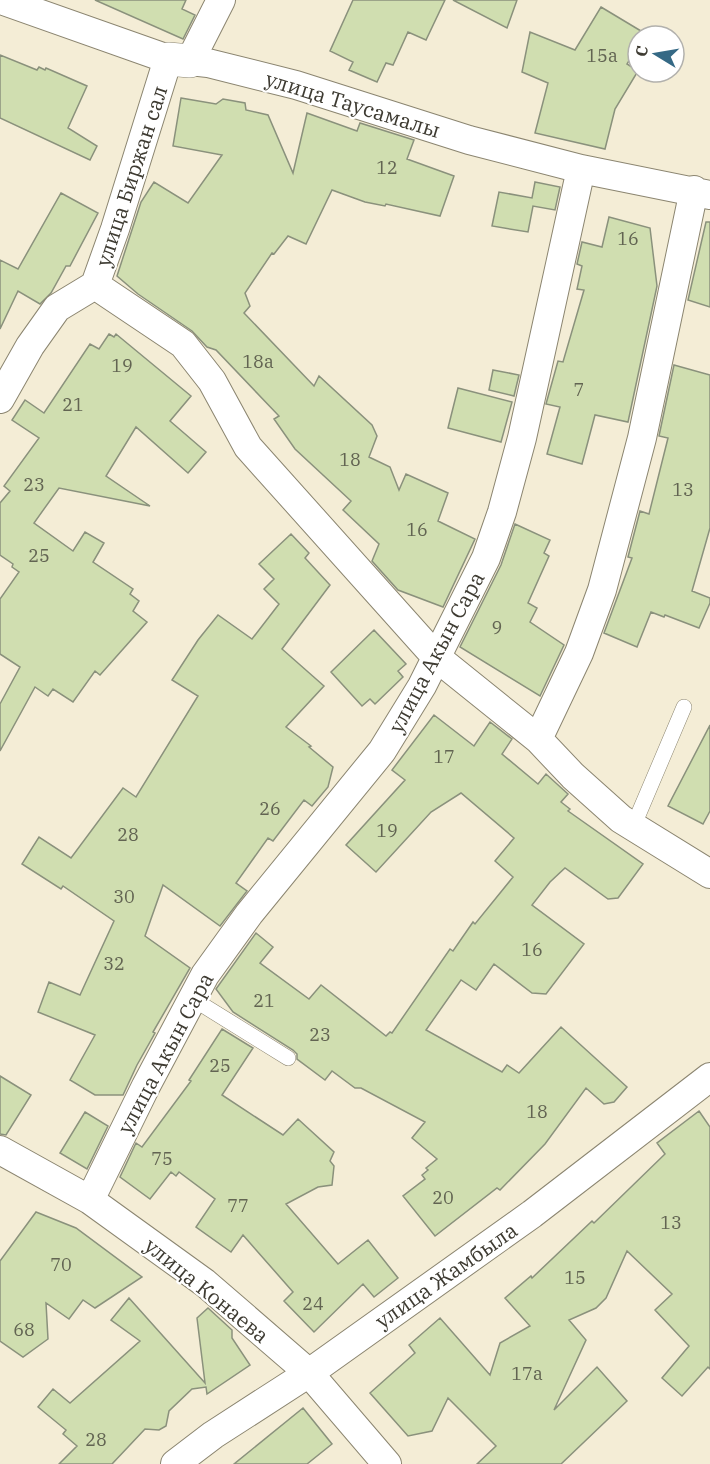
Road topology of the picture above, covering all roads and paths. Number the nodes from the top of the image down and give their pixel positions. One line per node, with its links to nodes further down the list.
1 (1, 0): 3 (street, улица Таусамалы)
2 (221, 0): 3 (street, улица Биржан сал)
3 (179, 60): 4 (street, улица Таусамалы); 6 (street, улица Биржан сал)
4 (581, 169): 5 (street, улица Таусамалы); 8 (street, улица Акын Сара)
5 (702, 192): 10 (street)
6 (95, 285): 7 (street, улица Биржан сал); 8 (street)
7 (0, 399)
8 (436, 657): 10 (street); 13 (street, улица Акын Сара)
9 (684, 706): 11 (lane)
10 (538, 739): 11 (street)
11 (633, 827): 12 (street)
12 (710, 874)
13 (193, 999): 14 (lane); 17 (street, улица Акын Сара)
14 (288, 1058)
15 (710, 1077): 18 (street, улица Жамбыла)
16 (0, 1150): 17 (street, улица Конаева)
17 (90, 1200): 18 (street, улица Конаева)
18 (309, 1373): 19 (street, улица Жамбыла); 20 (street, улица Конаева)
19 (175, 1464)
20 (387, 1464)

